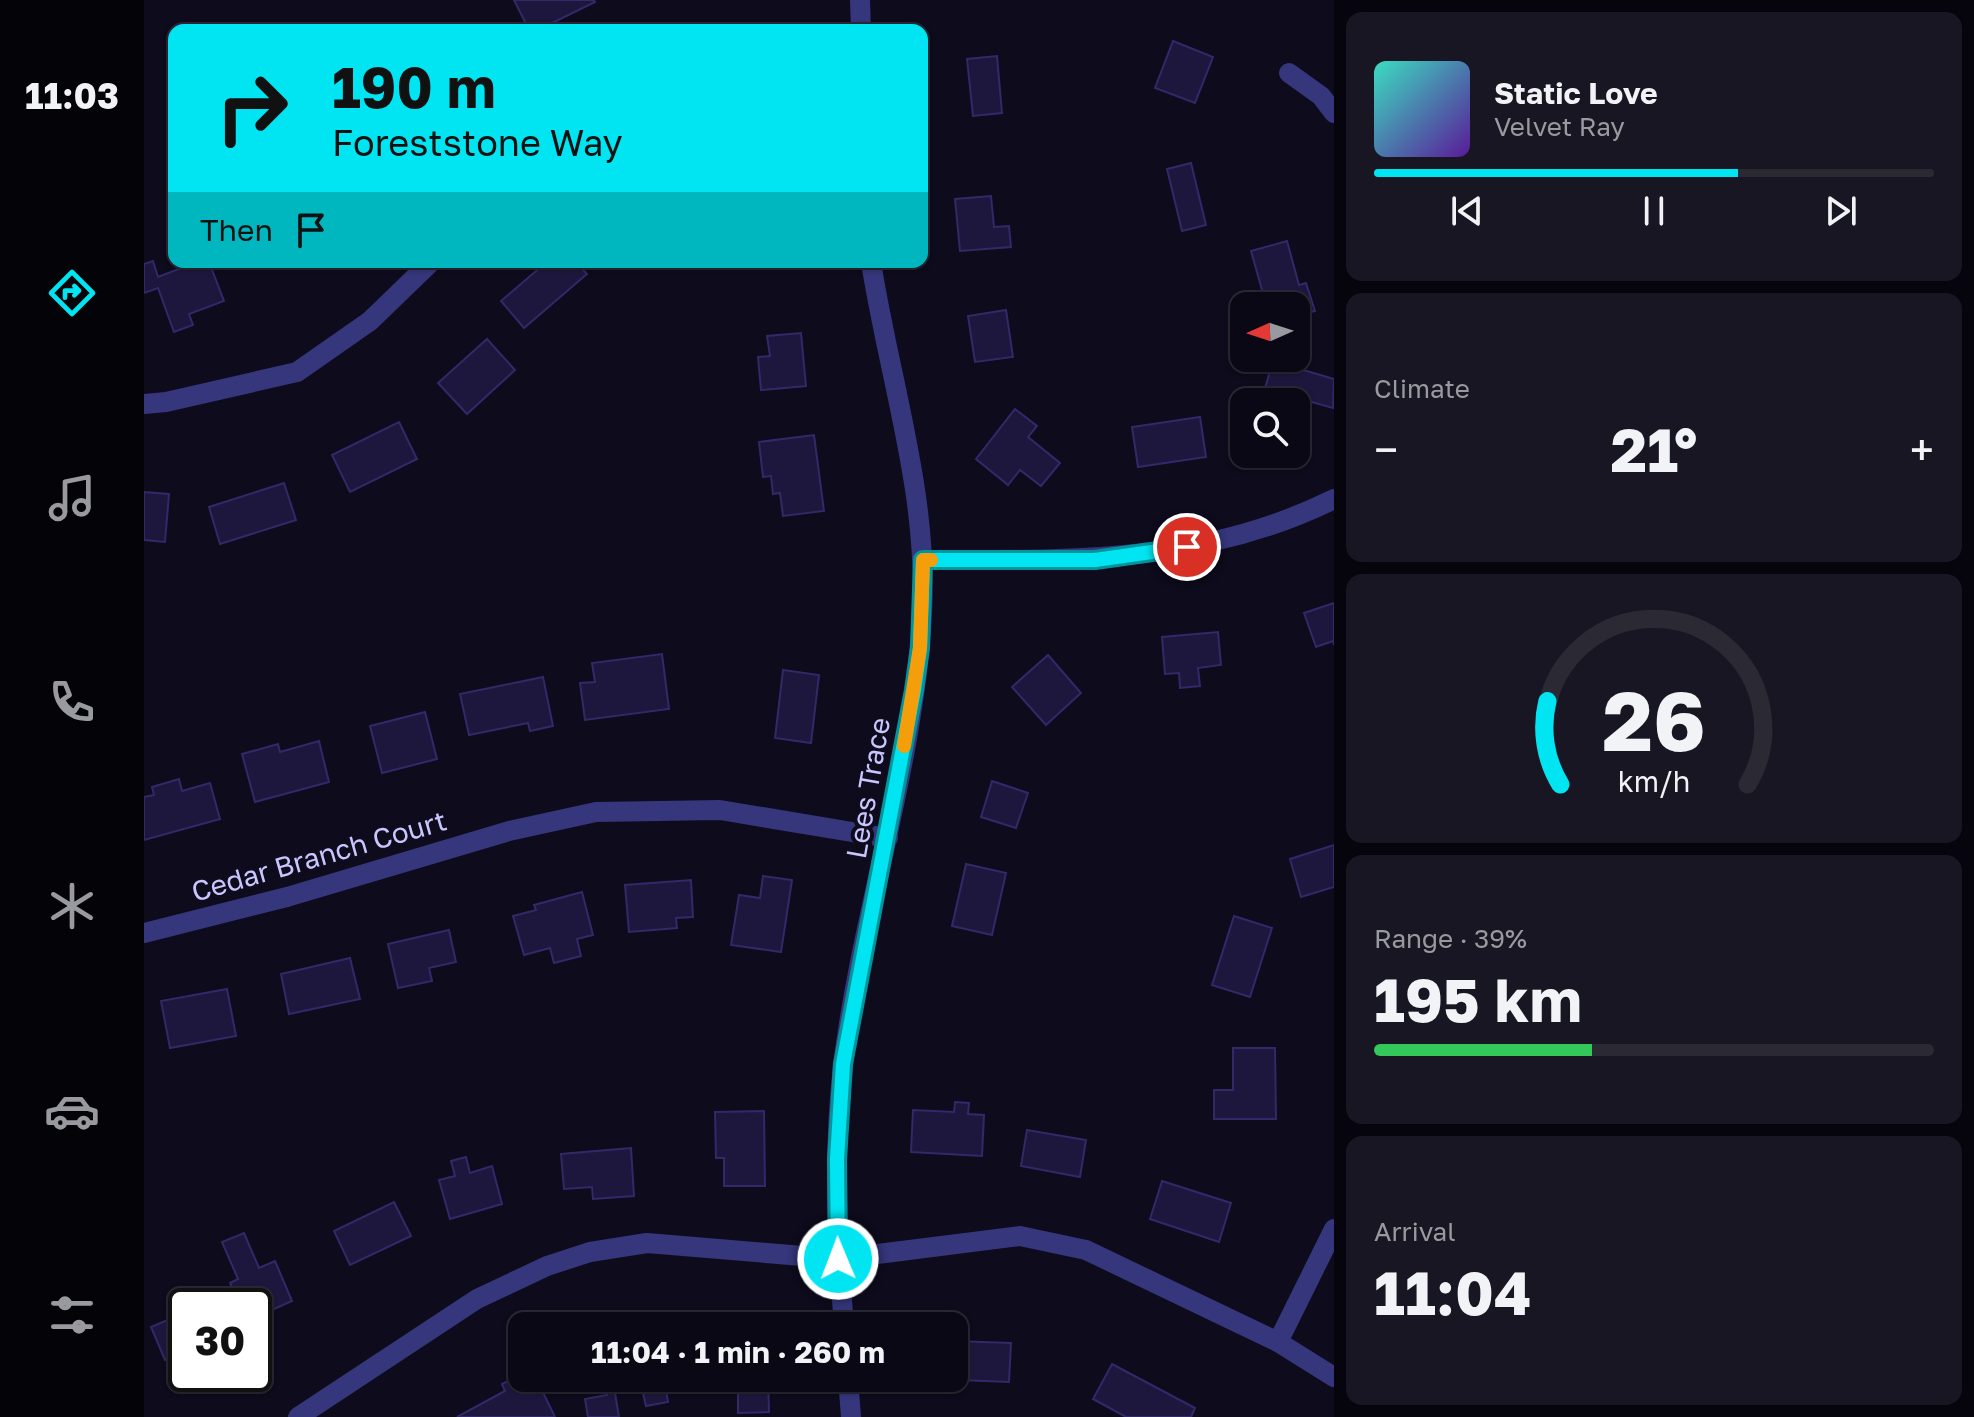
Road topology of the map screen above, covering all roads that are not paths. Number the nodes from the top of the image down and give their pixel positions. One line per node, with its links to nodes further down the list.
1 (860, 0): 2 (street)
2 (861, 24)
3 (1289, 73): 4 (street)
4 (1334, 113)
5 (425, 268): 7 (street)
6 (872, 268): 9 (street, Lees Trace)
7 (144, 404)
8 (1334, 499): 9 (street)
9 (923, 560): 10 (street, Lees Trace)
10 (888, 838): 11 (street, Cedar Branch Court); 13 (street, Lees Trace)
11 (144, 933)
12 (1334, 1229): 15 (street)
13 (838, 1259): 14 (street, Lees Trace); 15 (street); 18 (street)
14 (843, 1312)
15 (1278, 1342): 16 (street)
16 (1334, 1377)
17 (849, 1392): 19 (street)
18 (298, 1417)
19 (851, 1417)

